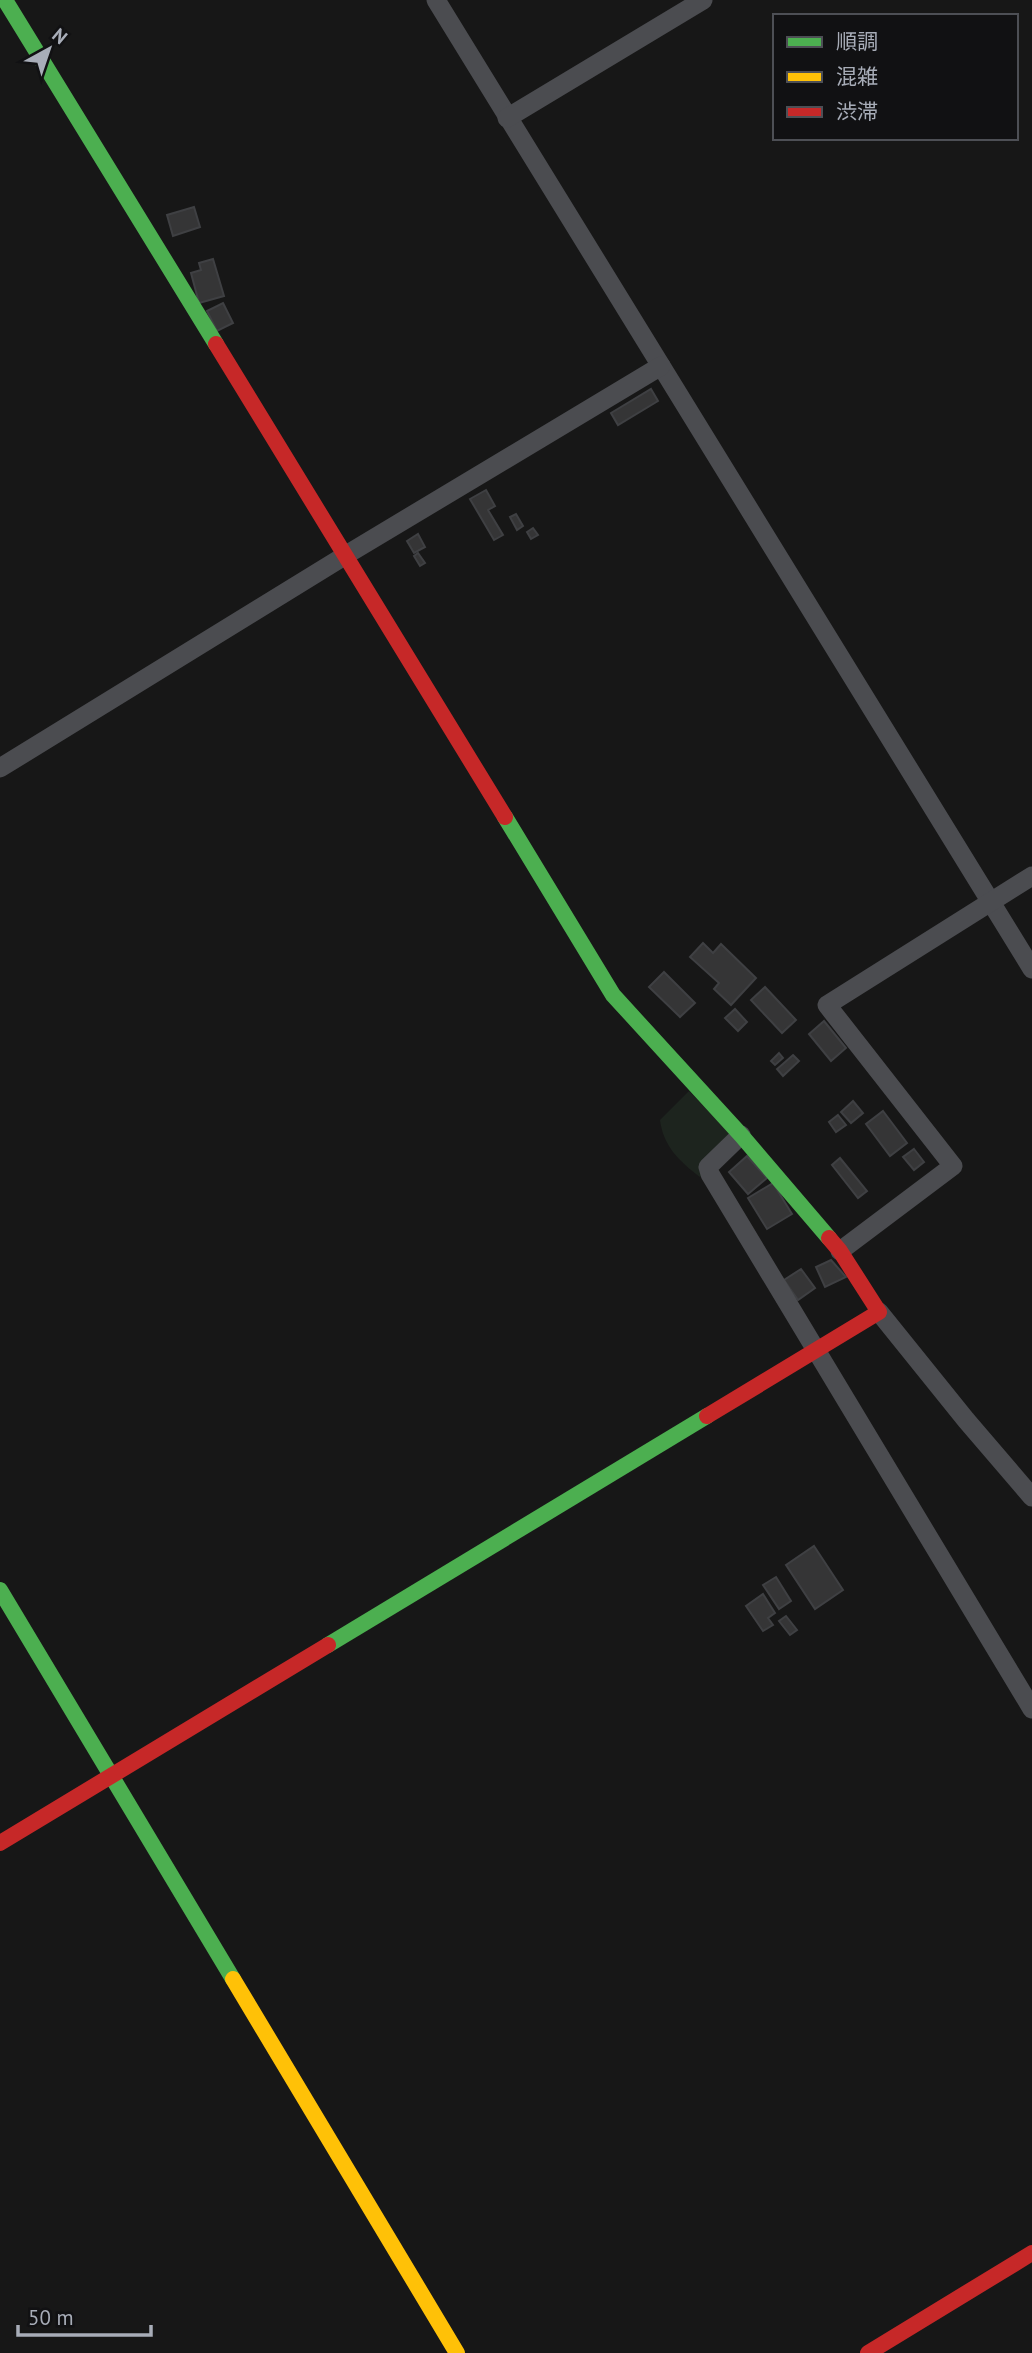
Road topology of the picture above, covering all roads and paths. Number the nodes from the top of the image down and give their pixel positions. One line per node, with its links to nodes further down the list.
1 (5, 0): 6 (street)
2 (436, 0): 4 (street)
3 (703, 0): 4 (street)
4 (508, 118): 5 (street)
5 (661, 366): 6 (street); 9 (street)
6 (346, 555): 7 (street); 11 (street)
7 (0, 768)
8 (1032, 876): 9 (street)
9 (990, 901): 10 (street); 12 (street)
10 (1032, 968)
11 (741, 1135): 12 (street); 14 (street)
12 (850, 1244): 13 (street)
13 (879, 1312): 14 (street); 15 (street)
14 (816, 1350): 17 (street); 18 (street)
15 (1032, 1497)
16 (0, 1590): 18 (street)
17 (1032, 1709)
18 (111, 1776): 19 (street); 21 (street)
19 (0, 1843)
20 (1032, 2253): 22 (street)
21 (457, 2353)
22 (867, 2353)

